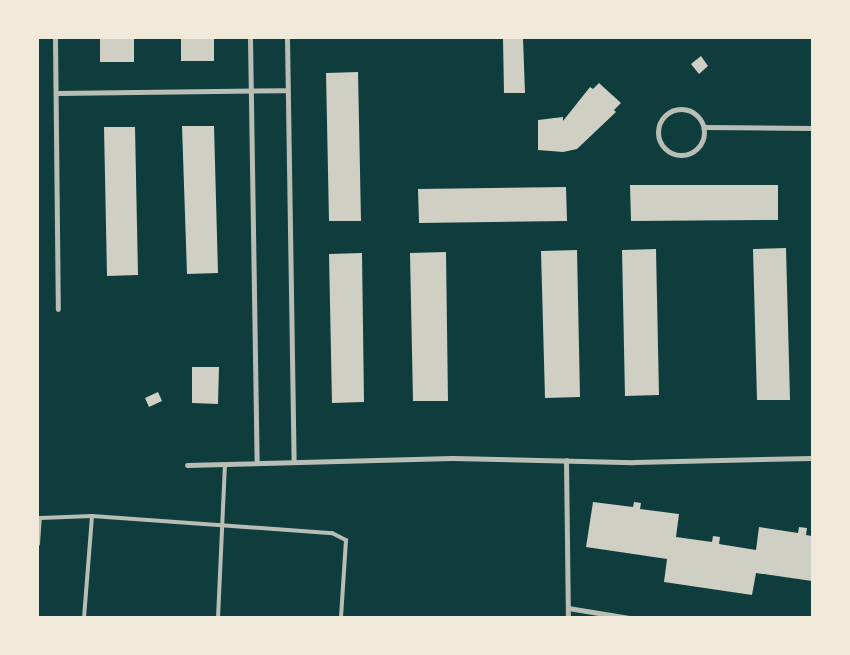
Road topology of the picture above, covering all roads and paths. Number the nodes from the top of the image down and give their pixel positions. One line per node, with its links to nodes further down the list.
1 (55, 38): 6 (street)
2 (250, 38): 4 (street)
3 (287, 38): 5 (street)
4 (252, 90): 5 (street); 6 (street); 13 (street)
5 (287, 90): 12 (street)
6 (56, 93): 9 (street)
7 (704, 127): 7 (street); 8 (street)
8 (812, 128)
9 (58, 309)
10 (812, 458): 11 (street)
11 (566, 460): 12 (street); 19 (street)
12 (294, 462): 13 (street)
13 (257, 463): 14 (street)
14 (225, 464): 15 (street); 17 (lane)
15 (187, 465)
16 (92, 516): 17 (lane); 18 (lane); 20 (lane)
17 (223, 523): 21 (lane); 22 (lane)
18 (38, 544)
19 (568, 608): 23 (street); 24 (street)
20 (84, 618)
21 (218, 618)
22 (341, 618)
23 (568, 618)
24 (629, 618)

